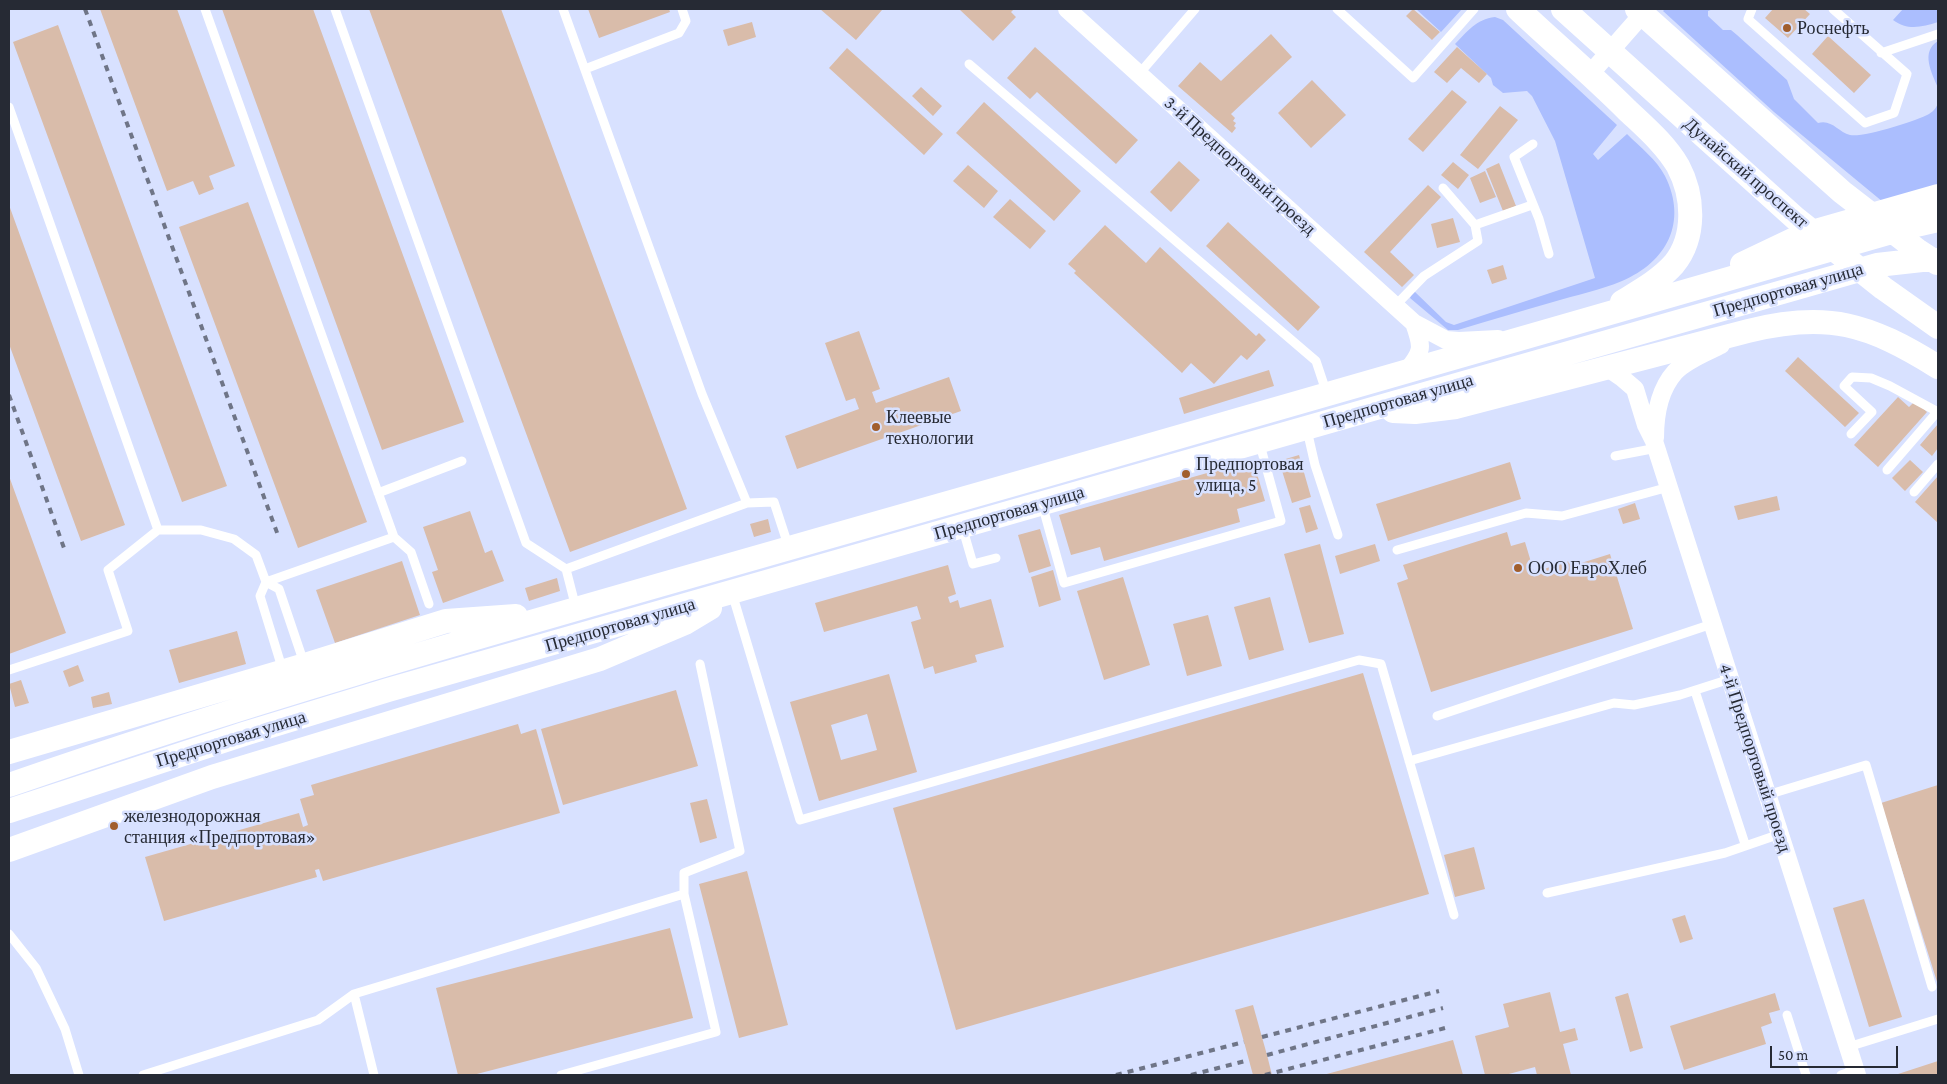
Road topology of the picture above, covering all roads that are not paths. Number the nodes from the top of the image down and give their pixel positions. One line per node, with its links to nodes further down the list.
1 (205, 9): 53 (lane)
2 (335, 9): 63 (lane)
3 (563, 9): 18 (lane)
4 (682, 9): 18 (lane)
5 (1067, 9): 19 (street, 3-й Предпортовый проезд)
6 (1195, 9): 19 (lane)
7 (1337, 9): 8 (lane)
8 (1474, 9)
9 (1518, 9): 20 (main road)
10 (1563, 9): 34 (main road, Дунайский проспект)
11 (1637, 9): 29 (main road)
12 (1647, 9): 20 (street)
13 (1752, 9): 16 (lane)
14 (1833, 9): 16 (lane)
15 (1938, 34): 16 (lane)
16 (1882, 53)
17 (968, 64): 40 (lane)
18 (585, 69): 54 (lane)
19 (1139, 74): 31 (street, 3-й Предпортовый проезд)
20 (1590, 74): 32 (main road)
21 (9, 107): 57 (lane)
22 (1533, 144): 25 (lane)
23 (1443, 188): 27 (lane)
24 (1938, 196): 30 (main road)
25 (1532, 204): 27 (lane); 28 (lane)
26 (1938, 220): 30 (main road, Предпортовая улица)
27 (1475, 225): 31 (lane)
28 (1549, 254)
29 (1933, 262): 41 (main road, Предпортовая улица)
30 (1699, 288): 32 (main road, Предпортовая улица)
31 (1395, 306): 33 (street, 3-й Предпортовый проезд)
32 (1598, 317): 36 (main road, Предпортовая улица)
33 (1414, 323): 36 (street, 3-й Предпортовый проезд); 39 (street)
34 (1938, 327)
35 (1748, 331): 37 (main road); 38 (main road); 46 (street)
36 (1525, 338): 39 (main road, Предпортовая улица)
37 (1938, 367)
38 (1608, 368): 41 (main road); 46 (street, 4-й Предпортовый проезд)
39 (1406, 372): 40 (main road, Предпортовая улица)
40 (1327, 394): 60 (main road, Предпортовая улица)
41 (1364, 411): 43 (main road, Предпортовая улица)
42 (1938, 411): 44 (lane); 50 (lane)
43 (1307, 427): 45 (main road, Предпортовая улица); 58 (lane)
44 (1851, 434)
45 (1258, 441): 55 (main road, Предпортовая улица); 55 (lane)
46 (1656, 444): 47 (lane); 51 (street, 4-й Предпортовый проезд)
47 (1615, 456)
48 (462, 461): 53 (lane)
49 (1938, 464): 52 (lane)
50 (1887, 470)
51 (1669, 487): 61 (lane); 68 (street, 4-й Предпортовый проезд)
52 (1914, 492)
53 (378, 493): 59 (lane)
54 (747, 503): 60 (lane); 63 (lane)
55 (1042, 503): 56 (main road, Предпортовая улица)
56 (962, 526): 62 (lane); 65 (main road, Предпортовая улица)
57 (158, 530): 64 (lane); 71 (lane)
58 (1338, 536)
59 (394, 537): 64 (lane); 66 (lane)
60 (789, 549): 67 (main road, Предпортовая улица)
61 (1397, 550)
62 (996, 558)
63 (566, 569): 67 (lane)
64 (266, 582): 70 (lane); 70 (lane)
65 (732, 593): 76 (lane); 79 (main road, Предпортовая улица); 82 (main road)
66 (429, 604)
67 (566, 611): 70 (main road); 77 (main road, Предпортовая улица)
68 (1712, 624): 72 (street, 4-й Предпортовый проезд); 74 (lane)
69 (700, 664): 84 (lane)
70 (294, 668): 75 (main road)
71 (9, 670)
72 (1730, 679): 73 (lane); 78 (street, 4-й Предпортовый проезд)
73 (1695, 691): 76 (lane); 81 (lane)
74 (1437, 716)
75 (9, 752)
76 (1409, 761): 85 (lane)
77 (9, 785)
78 (1767, 795): 80 (street, 4-й Предпортовый проезд); 87 (lane)
79 (9, 811)
80 (1780, 834): 81 (lane); 91 (street, 4-й Предпортовый проезд)
81 (1745, 844): 83 (lane)
82 (9, 850)
83 (1547, 893)
84 (684, 894): 88 (lane); 96 (lane)
85 (1454, 915)
86 (9, 934): 93 (lane)
87 (1932, 987)
88 (354, 994): 94 (lane); 95 (lane)
89 (1787, 1015): 97 (lane)
90 (1938, 1019): 91 (lane)
91 (1848, 1047): 92 (street, 4-й Предпортовый проезд)
92 (1851, 1074)
93 (79, 1075)
94 (143, 1075)
95 (374, 1075)
96 (561, 1075)
97 (1806, 1075)

